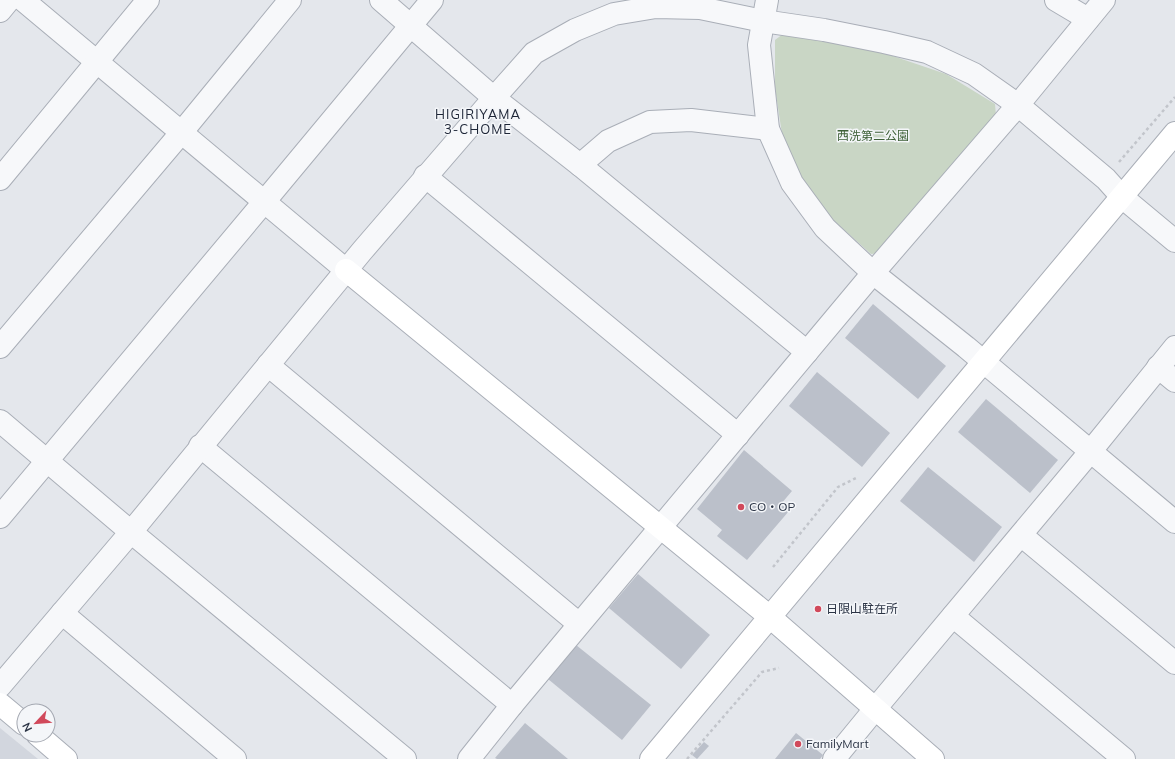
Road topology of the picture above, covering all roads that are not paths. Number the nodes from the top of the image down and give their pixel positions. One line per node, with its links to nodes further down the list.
1 (9, 0): 10 (street)
2 (23, 0): 14 (street)
3 (148, 0): 14 (street)
4 (290, 0): 18 (street)
5 (381, 0): 13 (street)
6 (432, 0): 13 (street)
7 (767, 0): 12 (street)
8 (1056, 0): 11 (street)
9 (1104, 0): 11 (street)
10 (0, 11)
11 (1088, 20): 16 (street)
12 (763, 22): 15 (street); 16 (street); 17 (street)
13 (411, 25): 15 (street); 24 (street)
14 (96, 62): 18 (street); 22 (street)
15 (494, 98): 20 (street); 21 (street)
16 (1018, 105): 23 (street); 27 (street)
17 (768, 130): 20 (street); 27 (street)
18 (181, 133): 24 (street); 28 (street)
19 (1175, 133): 23 (street)
20 (580, 165): 30 (street)
21 (425, 176): 26 (street); 36 (street)
22 (0, 179)
23 (1122, 197): 25 (street); 31 (street)
24 (264, 202): 26 (street); 39 (street)
25 (1175, 241)
26 (346, 270): 32 (street); 42 (street)
27 (873, 273): 30 (street); 31 (street)
28 (0, 347)
29 (1175, 347): 33 (street)
30 (807, 352): 36 (street)
31 (983, 362): 38 (street); 47 (street)
32 (268, 365): 37 (street); 48 (street)
33 (1158, 367): 34 (street); 38 (street)
34 (1175, 381)
35 (0, 421): 39 (street)
36 (738, 435): 42 (street)
37 (200, 446): 43 (street); 52 (street)
38 (1090, 452): 41 (street); 44 (street)
39 (47, 461): 40 (street); 43 (street)
40 (0, 517)
41 (1175, 522)
42 (660, 528): 47 (street); 48 (street)
43 (131, 532): 45 (street); 58 (street)
44 (1021, 536): 46 (street); 49 (street)
45 (62, 613): 50 (street); 57 (street)
46 (953, 616): 53 (street); 63 (street)
47 (770, 617): 53 (street); 60 (street)
48 (580, 624): 52 (street)
49 (1175, 663)
50 (0, 686)
51 (0, 704): 54 (street)
52 (512, 705): 59 (street)
53 (875, 709): 61 (street); 62 (street)
54 (16, 717)
55 (47, 743): 56 (street)
56 (66, 759)
57 (235, 759)
58 (405, 759)
59 (468, 759)
60 (651, 759)
61 (834, 759)
62 (933, 759)
63 (1124, 759)

